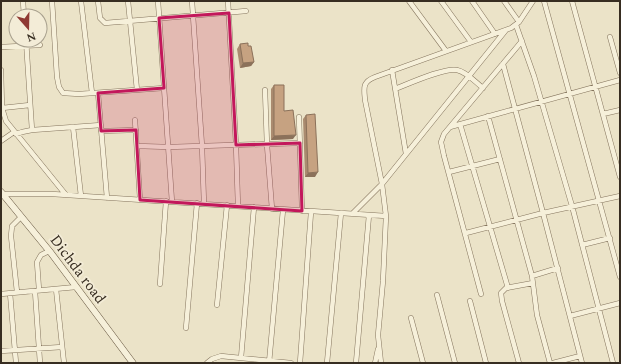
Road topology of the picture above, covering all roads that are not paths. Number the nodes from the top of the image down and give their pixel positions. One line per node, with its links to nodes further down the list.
1 (52, 1): 40 (street)
2 (81, 1): 40 (street)
3 (98, 1): 19 (street)
4 (128, 1): 19 (street)
5 (158, 1): 18 (street)
6 (192, 1): 17 (street)
7 (228, 1): 16 (street)
8 (409, 1): 27 (street)
9 (441, 1): 25 (street)
10 (472, 1): 22 (street)
11 (504, 1): 20 (street)
12 (533, 1): 20 (street)
13 (544, 1): 42 (street)
14 (572, 1): 34 (street)
15 (246, 11): 16 (street)
16 (229, 13): 17 (street); 62 (street)
17 (193, 16): 18 (street); 65 (street)
18 (159, 18): 19 (street); 35 (street)
19 (130, 21): 38 (street)
20 (517, 24): 21 (street); 24 (street)
21 (506, 30): 22 (street); 32 (street)
22 (495, 34): 25 (street)
23 (610, 37): 31 (street)
24 (522, 41): 28 (street); 43 (street)
25 (471, 42): 27 (street)
26 (26, 48): 44 (street)
27 (446, 51): 30 (street)
28 (503, 64): 36 (street); 46 (street)
29 (1, 70): 45 (street)
30 (392, 70): 37 (street); 72 (street)
31 (620, 73)
32 (469, 76): 36 (street); 37 (street); 67 (street)
33 (620, 80): 34 (street)
34 (595, 87): 42 (street); 48 (street)
35 (164, 88): 38 (street); 66 (street)
36 (482, 88): 55 (street)
37 (395, 89): 67 (street)
38 (137, 90): 41 (street)
39 (265, 90): 63 (street)
40 (92, 93): 41 (street)
41 (98, 93): 53 (street)
42 (570, 94): 43 (street); 79 (street)
43 (541, 102): 46 (street); 86 (street)
44 (30, 105): 45 (street); 56 (street)
45 (2, 108): 59 (street)
46 (515, 109): 49 (street); 94 (street)
47 (620, 110): 48 (street)
48 (603, 114): 71 (street)
49 (488, 116): 52 (street); 68 (street)
50 (299, 117): 61 (street)
51 (135, 120): 57 (street)
52 (460, 124): 55 (street); 69 (street)
53 (101, 125): 54 (street); 58 (street)
54 (73, 127): 56 (street); 75 (street)
55 (449, 127): 70 (street)
56 (32, 130): 59 (street)
57 (136, 130): 58 (street); 64 (street)
58 (101, 131): 77 (street)
59 (15, 133): 60 (street); 74 (street)
60 (1, 141)
61 (300, 143): 63 (street); 90 (street)
62 (236, 145): 63 (street); 65 (street); 85 (street)
63 (267, 145): 88 (street)
64 (137, 146): 66 (street); 78 (street)
65 (202, 146): 66 (street); 83 (street)
66 (169, 147): 81 (street)
67 (406, 154): 72 (street)
68 (500, 159): 69 (street); 98 (street)
69 (473, 166): 70 (street); 99 (street)
70 (449, 172): 100 (street)
71 (620, 177)
72 (382, 184): 93 (street); 96 (street)
73 (2, 193): 74 (street); 97 (main road, Dichda road)
74 (66, 195): 75 (street)
75 (80, 196): 77 (street)
76 (620, 196): 79 (street)
77 (107, 198): 78 (street)
78 (140, 200): 80 (street)
79 (599, 200): 86 (street); 101 (street)
80 (166, 201): 81 (street); 108 (street)
81 (172, 202): 82 (street)
82 (197, 203): 83 (street); 124 (street)
83 (204, 204): 84 (street)
84 (227, 205): 85 (street); 120 (street)
85 (238, 206): 87 (street)
86 (572, 206): 94 (street); 102 (street)
87 (254, 207): 88 (street); 131 (street)
88 (272, 209): 89 (street)
89 (283, 210): 90 (street); 132 (street)
90 (302, 211): 91 (street)
91 (311, 212): 92 (street); 139 (street)
92 (341, 213): 93 (street); 140 (street)
93 (353, 213): 95 (street)
94 (543, 213): 98 (street); 104 (street)
95 (369, 215): 96 (street); 141 (street)
96 (386, 216): 125 (street)
97 (21, 217): 103 (main road, Dichda road); 113 (street)
98 (517, 220): 99 (street); 105 (street)
99 (491, 226): 100 (street); 110 (street)
100 (466, 234): 116 (street)
101 (610, 238): 102 (street); 106 (street)
102 (582, 245): 121 (street)
103 (49, 251): 109 (main road, Dichda road); 112 (street)
104 (558, 268): 105 (street); 122 (street)
105 (532, 276): 107 (street)
106 (620, 278)
107 (533, 283): 110 (street); 148 (street)
108 (160, 284)
109 (76, 287): 111 (street); 136 (main road, Dichda road)
110 (508, 288): 147 (street)
111 (56, 289): 112 (street); 126 (street)
112 (37, 290): 113 (street); 127 (street)
113 (17, 292): 114 (street)
114 (10, 293): 115 (street); 128 (street)
115 (1, 294)
116 (481, 294)
117 (437, 296): 145 (street)
118 (470, 301): 146 (street)
119 (620, 303): 121 (street)
120 (217, 304)
121 (599, 309): 122 (street); 150 (street)
122 (570, 316): 130 (street)
123 (410, 318): 144 (street)
124 (186, 328)
125 (379, 346): 142 (street); 143 (street)
126 (62, 347): 127 (street); 135 (street)
127 (39, 348): 128 (street); 134 (street)
128 (14, 350): 129 (street); 133 (street)
129 (1, 351)
130 (580, 356): 148 (street); 149 (street)
131 (241, 358): 132 (street); 137 (street)
132 (269, 362): 138 (street)
133 (16, 363)
134 (40, 363)
135 (64, 363)
136 (133, 363)
137 (207, 363)
138 (291, 363)
139 (300, 363)
140 (327, 363)
141 (356, 363)
142 (375, 363)
143 (381, 363)
144 (423, 363)
145 (455, 363)
146 (486, 363)
147 (519, 363)
148 (551, 363)
149 (582, 363)
150 (613, 363)

